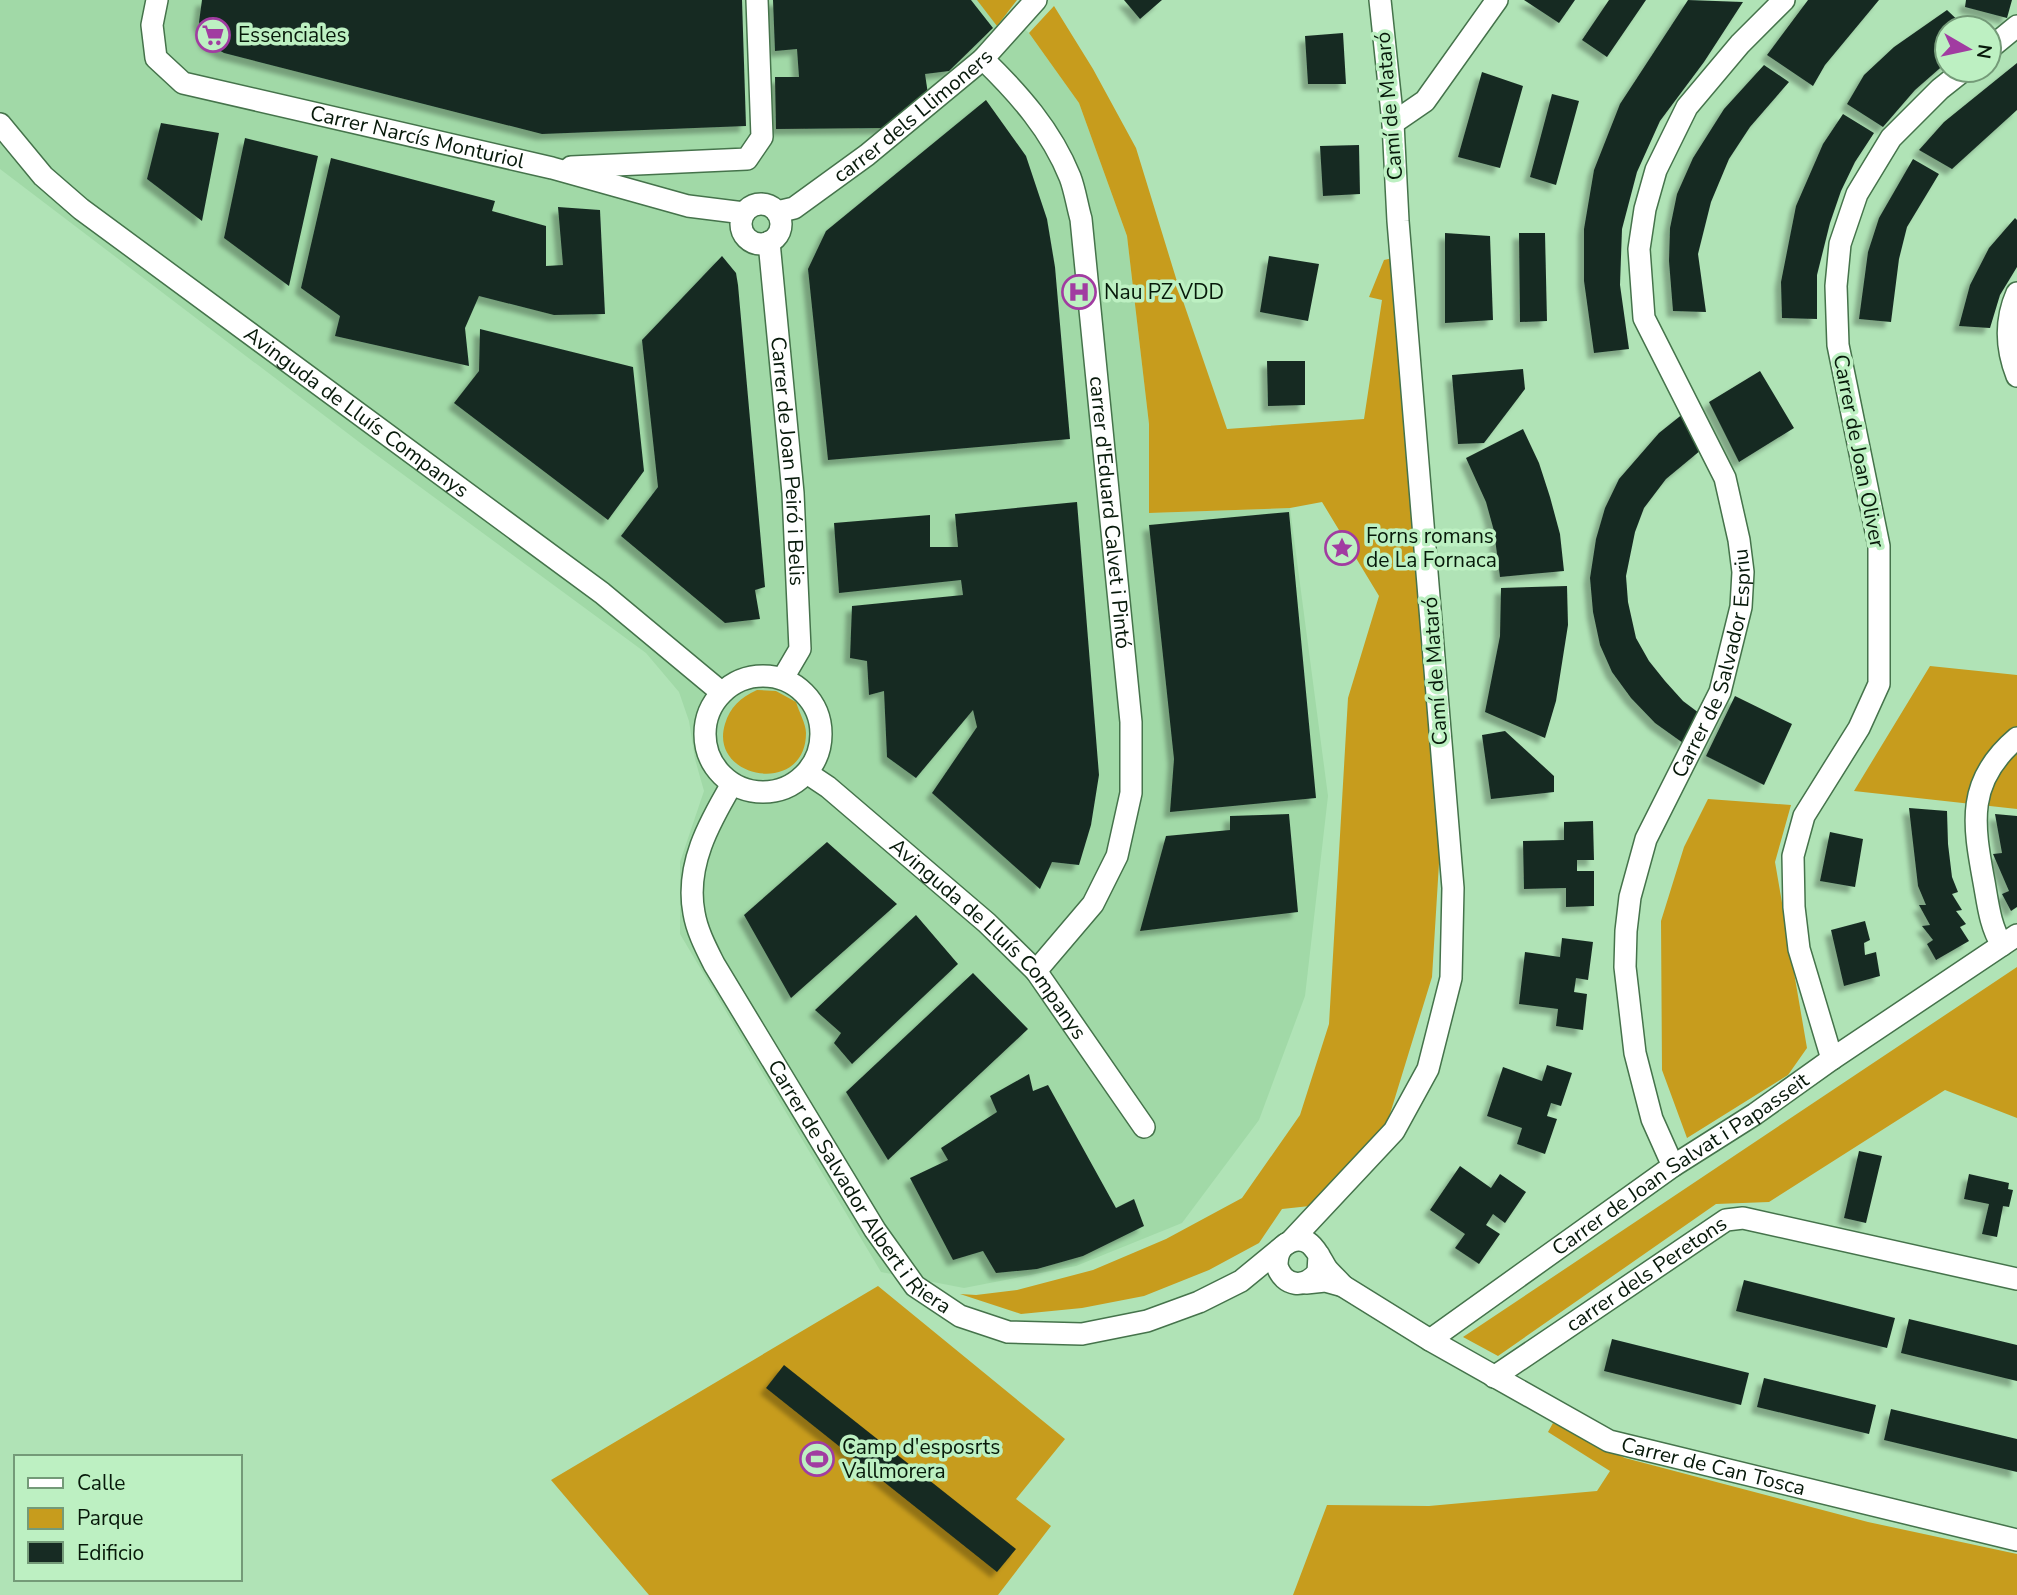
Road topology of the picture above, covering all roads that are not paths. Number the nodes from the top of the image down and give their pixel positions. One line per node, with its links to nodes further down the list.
1 (157, 0): 13 (street, Carrer Narcís Monturiol)
2 (757, 0): 13 (street)
3 (1036, 0): 9 (street, carrer dels Llimoners)
4 (1380, 0): 12 (street, Camí de Mataró)
5 (1497, 0): 12 (street)
6 (1784, 0): 28 (street, Carrer de Salvador Espriu)
7 (2017, 26): 8 (street)
8 (2003, 38)
9 (984, 59): 14 (street, carrer dels Llimoners); 25 (street, carrer d'Eduard Calvet i Pintó)
10 (1946, 84): 26 (street, Carrer de Joan Oliver)
11 (0, 124): 20 (street, Avinguda de Lluís Companys)
12 (1393, 124): 29 (street, Camí de Mataró)
13 (552, 168): 15 (street, Carrer Narcís Monturiol)
14 (777, 212): 15 (street); 16 (street)
15 (744, 213): 16 (street)
16 (769, 242): 19 (street, Carrer de Joan Peiró i Belis)
17 (2017, 293): 18 (street)
18 (2017, 376)
19 (783, 678): 20 (street); 22 (street)
20 (721, 692): 23 (street)
21 (2017, 738): 24 (street)
22 (807, 772): 23 (street); 25 (street, Avinguda de Lluís Companys)
23 (732, 784): 33 (street, Carrer de Salvador Albert i Riera)
24 (2010, 940): 26 (street, Carrer de Joan Salvat i Papasseit)
25 (1036, 971): 27 (street, Avinguda de Lluís Companys)
26 (1832, 1059): 28 (street, Carrer de Joan Salvat i Papasseit)
27 (1144, 1127)
28 (1673, 1166): 36 (street, Carrer de Joan Salvat i Papasseit)
29 (1343, 1187): 30 (street, Camí de Mataró); 31 (street, Camí de Mataró)
30 (1288, 1243): 31 (street); 33 (street, Carrer de Salvador Albert i Riera); 34 (street)
31 (1317, 1252): 34 (street); 35 (street)
32 (2017, 1279): 37 (street, carrer dels Peretons)
33 (1241, 1281): 34 (street, Carrer de Salvador Albert i Riera)
34 (1297, 1282): 35 (street)
35 (1343, 1286): 36 (street)
36 (1430, 1340): 37 (street, Carrer de Can Tosca)
37 (1494, 1377): 38 (street, Carrer de Can Tosca)
38 (2017, 1540)

